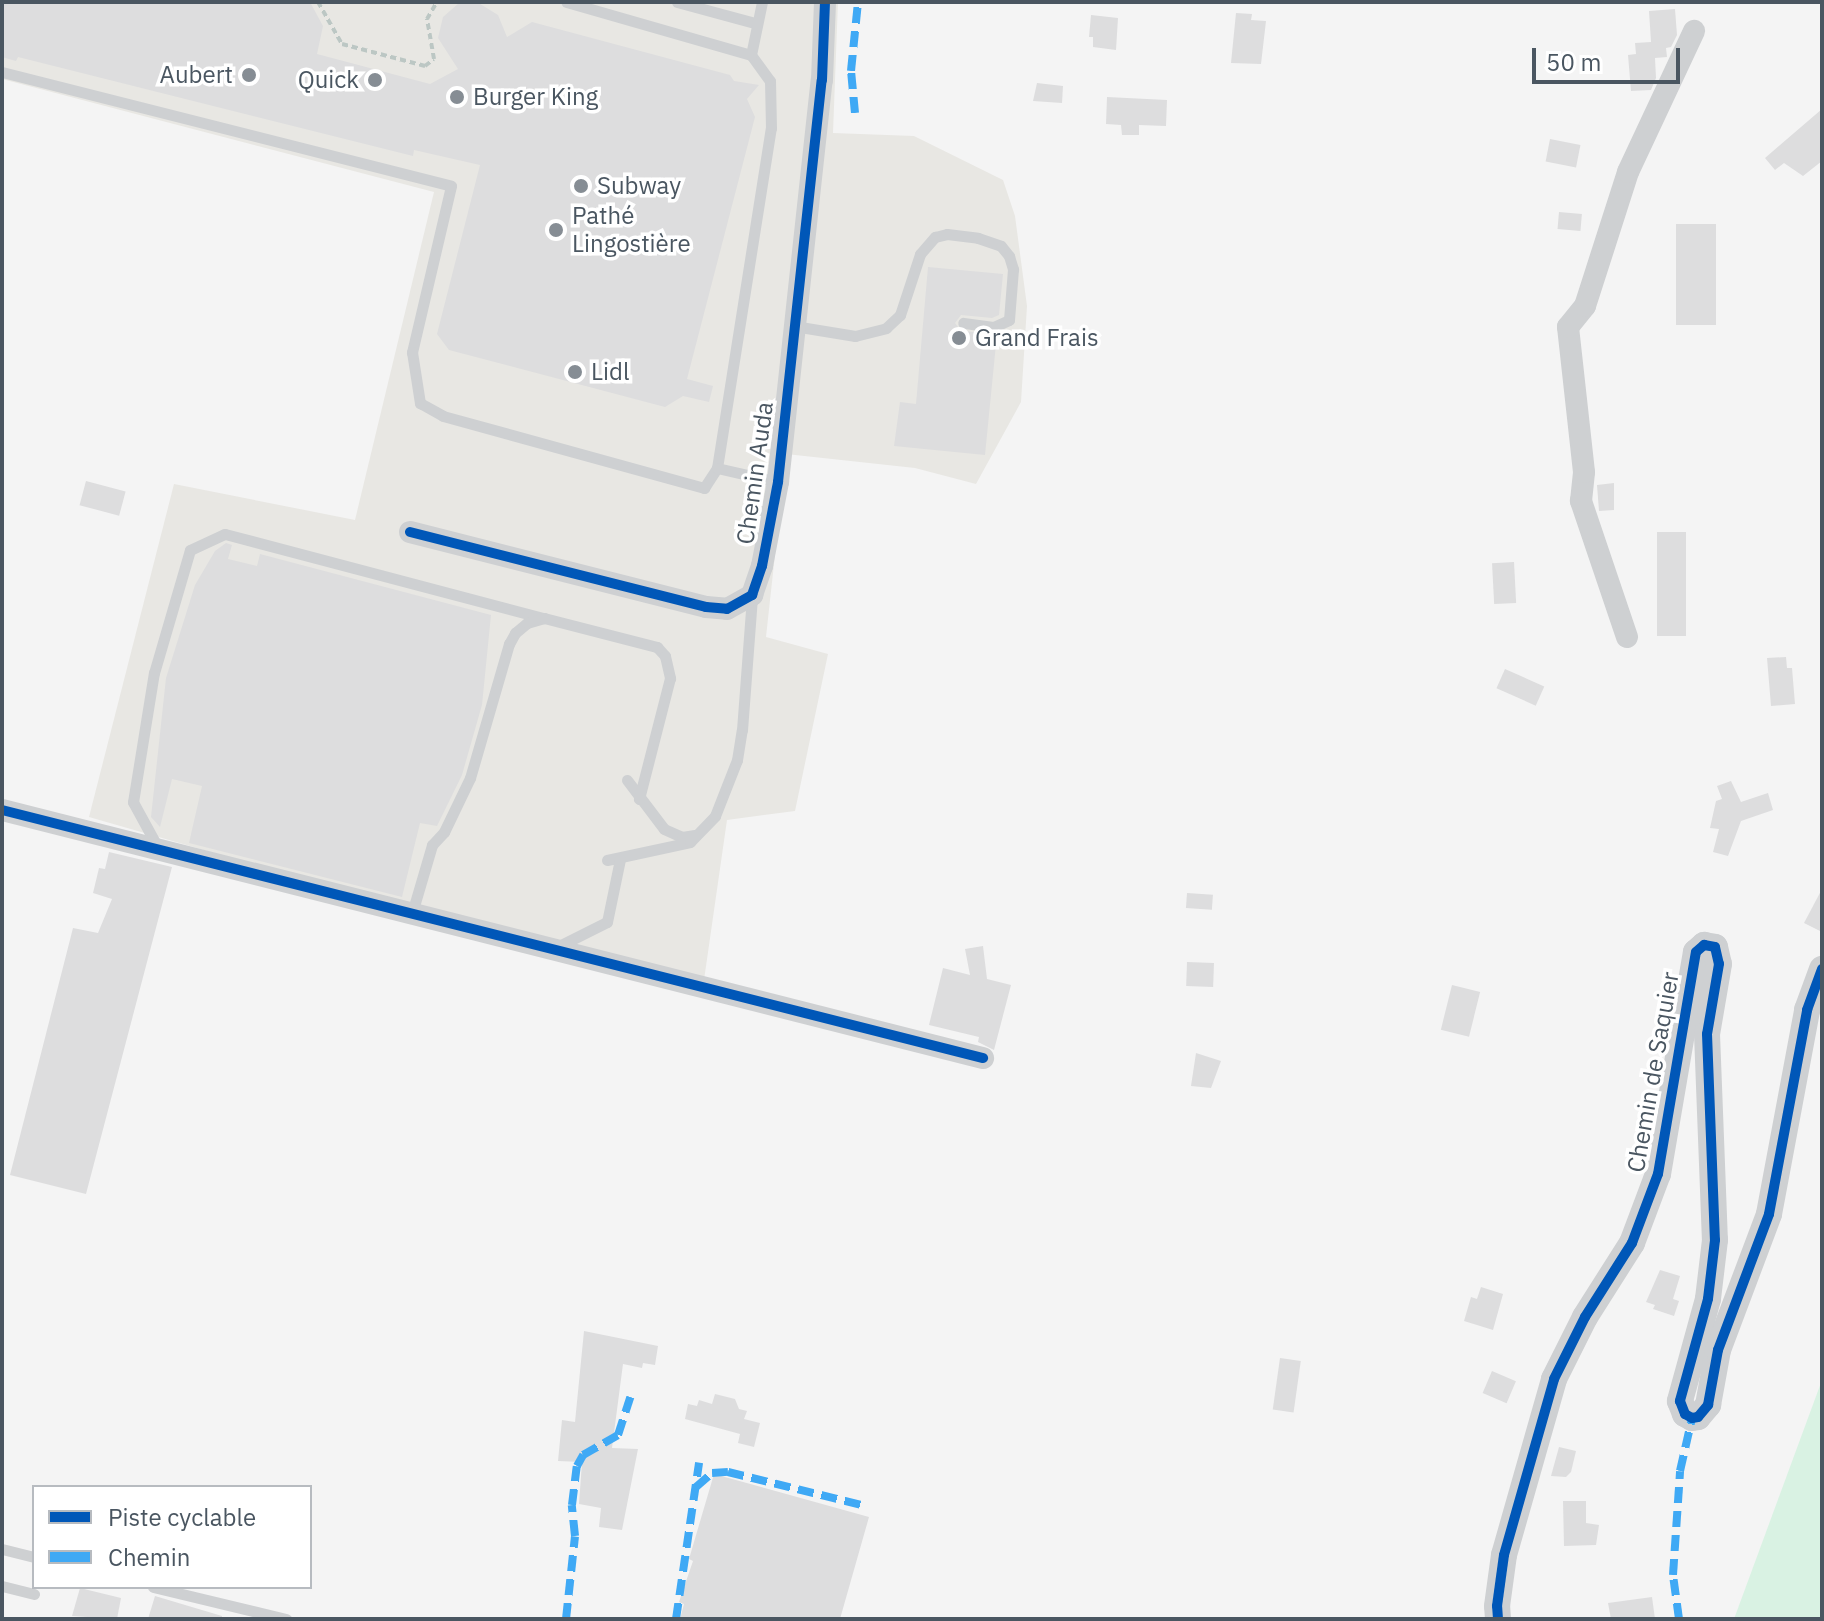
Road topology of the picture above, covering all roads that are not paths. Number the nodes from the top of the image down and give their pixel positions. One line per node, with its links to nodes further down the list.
1 (566, 2): 7 (lane)
2 (677, 2): 5 (lane)
3 (762, 2): 5 (lane)
4 (825, 2): 10 (street, Chemin Auda)
5 (755, 23): 7 (lane)
6 (1694, 31): 16 (street)
7 (751, 55): 11 (lane)
8 (2, 72): 11 (lane)
9 (963, 323): 10 (lane)
10 (793, 326): 12 (street, Chemin Auda)
11 (717, 468): 12 (lane)
12 (778, 482): 14 (street, Chemin Auda)
13 (410, 532): 14 (street)
14 (752, 595): 20 (lane)
15 (544, 618): 18 (lane); 21 (lane); 24 (lane)
16 (1627, 637)
17 (627, 780): 18 (lane)
18 (639, 799): 20 (lane)
19 (2, 810): 21 (street)
20 (700, 834): 22 (lane)
21 (159, 850): 24 (street)
22 (620, 859): 23 (lane); 25 (lane)
23 (607, 860)
24 (412, 913): 25 (street)
25 (555, 948): 27 (street)
26 (1822, 969): 34 (street, Chemin de Saquier)
27 (983, 1058)
28 (2, 1549): 29 (lane)
29 (32, 1556)
30 (2, 1586): 32 (lane)
31 (161, 1589): 33 (lane)
32 (34, 1594)
33 (286, 1619)
34 (1498, 1619)

